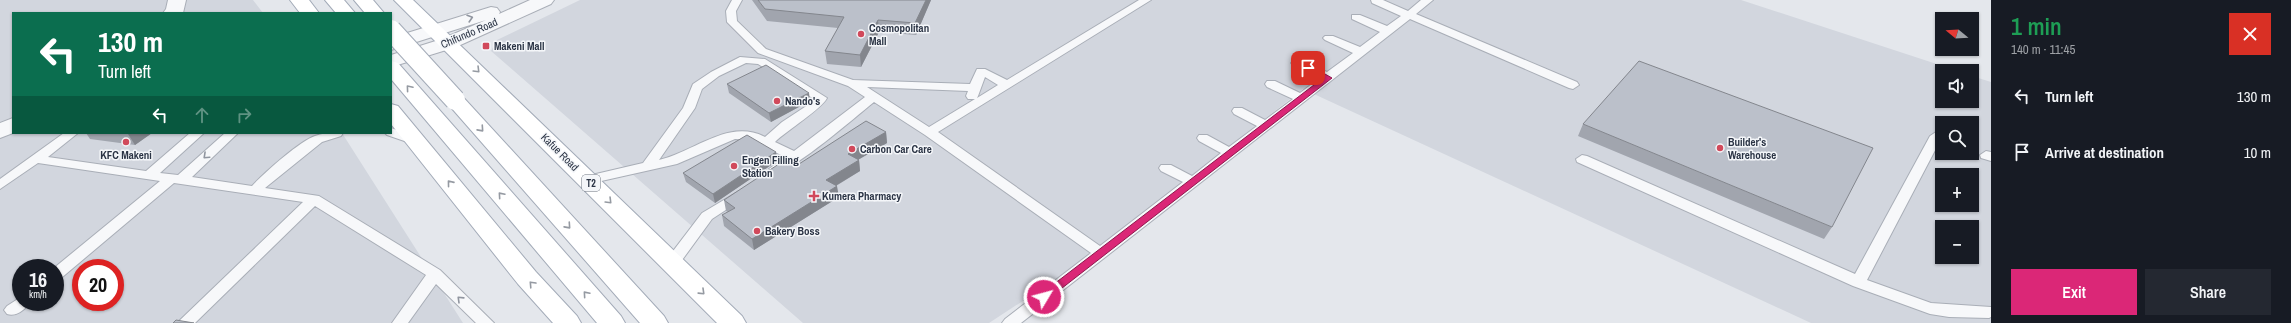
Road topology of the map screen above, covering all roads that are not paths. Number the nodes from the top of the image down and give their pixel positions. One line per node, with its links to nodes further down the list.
1 (299, 0): 11 (main road)
2 (334, 0): 12 (main road)
3 (363, 0): 13 (main road)
4 (403, 0): 18 (main road, Kafue Road / T2)
5 (532, 0): 18 (street, Chifundo Road, one-way to 5)
6 (545, 0): 18 (street, Chifundo Road)
7 (737, 0): 26 (lane)
8 (1146, 0): 28 (lane)
9 (1428, 0): 14 (lane)
10 (1376, 1): 14 (lane)
11 (309, 12)
12 (345, 12)
13 (374, 12)
14 (1410, 14): 17 (lane); 29 (lane)
15 (1356, 18): 17 (lane)
16 (392, 31): 75 (main road, one-way to 75, bridge)
17 (1388, 31): 21 (lane)
18 (441, 36): 20 (street); 22 (street, Chifundo Road); 58 (main road, Kafue Road / T2, one-way to 58)
19 (1329, 38): 21 (lane)
20 (392, 44)
21 (1361, 52): 25 (lane)
22 (392, 61)
23 (1298, 63): 25 (lane)
24 (392, 67): 74 (main road, one-way to 24)
25 (1328, 78): 32 (lane)
26 (852, 83): 30 (lane); 31 (lane)
27 (1271, 84): 32 (lane)
28 (1008, 85): 30 (lane); 33 (lane)
29 (1573, 85)
30 (975, 88): 33 (lane)
31 (874, 96): 40 (lane); 50 (lane)
32 (1301, 98): 37 (lane)
33 (967, 109): 40 (lane)
34 (392, 111): 47 (main road)
35 (1238, 111): 37 (lane)
36 (12, 125): 38 (street)
37 (1266, 125): 49 (lane)
38 (0, 132)
39 (392, 132): 47 (lane)
40 (929, 132): 64 (lane)
41 (71, 134): 51 (lane)
42 (197, 134): 55 (lane)
43 (231, 134): 57 (lane, one-way to 57)
44 (334, 134): 62 (lane)
45 (1203, 138): 49 (lane)
46 (1935, 138): 68 (lane)
47 (416, 141): 73 (main road, one-way to 47)
48 (767, 142): 50 (lane); 53 (lane); 53 (lane)
49 (1231, 153): 59 (lane)
50 (795, 157): 56 (lane)
51 (36, 159): 55 (lane); 60 (lane)
52 (1582, 159): 68 (lane)
53 (648, 166): 58 (lane)
54 (1166, 168): 59 (lane)
55 (149, 175): 57 (lane)
56 (764, 178)
57 (177, 179): 62 (lane); 66 (lane)
58 (588, 180): 65 (main road, Kafue Road / T2, one-way to 65)
59 (1193, 182): 64 (lane)
60 (0, 185)
61 (751, 187): 65 (lane)
62 (255, 190): 63 (lane)
63 (314, 198): 67 (lane); 70 (lane)
64 (1102, 253): 77 (lane)
65 (672, 263): 76 (main road, Kafue Road / T2, one-way to 76)
66 (64, 268)
67 (435, 274): 71 (lane); 72 (lane, one-way to 67)
68 (1858, 282): 69 (lane)
69 (1988, 314)
70 (185, 323)
71 (400, 323)
72 (486, 323)
73 (568, 323)
74 (612, 323)
75 (655, 323)
76 (733, 323)
77 (1010, 323)

